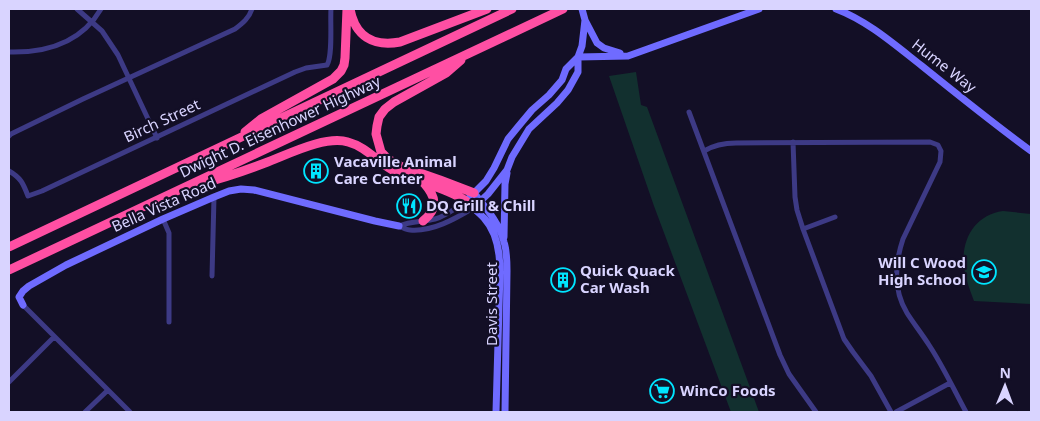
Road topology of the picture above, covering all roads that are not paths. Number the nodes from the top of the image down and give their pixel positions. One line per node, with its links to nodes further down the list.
1 (77, 9): 13 (street)
2 (101, 9): 13 (street)
3 (252, 9): 18 (street)
4 (330, 9): 21 (street, Birch Street)
5 (348, 9): 6 (highway); 22 (highway)
6 (487, 9)
7 (512, 9): 22 (highway, Dwight D. Eisenhower Highway)
8 (582, 9): 12 (street)
9 (760, 9): 17 (street)
10 (836, 9): 25 (street, Hume Way)
11 (560, 10): 15 (highway, Dwight D. Eisenhower Highway)
12 (584, 20): 16 (street); 17 (street)
13 (91, 22): 14 (street); 18 (street)
14 (9, 52)
15 (472, 52): 29 (highway, Dwight D. Eisenhower Highway); 30 (highway)
16 (578, 56): 17 (street); 26 (street); 30 (street)
17 (628, 56)
18 (129, 78): 20 (street); 21 (street)
19 (689, 112): 24 (street)
20 (9, 136)
21 (157, 138): 27 (street, Birch Street)
22 (236, 139): 41 (highway, Dwight D. Eisenhower Highway)
23 (794, 142): 24 (street); 39 (street); 48 (street)
24 (704, 151): 54 (street)
25 (1031, 151)
26 (507, 170): 33 (street); 40 (street)
27 (9, 172)
28 (424, 183): 29 (highway); 32 (highway); 37 (highway)
29 (186, 187): 42 (highway, Dwight D. Eisenhower Highway)
30 (474, 193): 32 (street); 33 (street, Davis Street)
31 (214, 197): 36 (street, Bella Vista Road); 38 (street, Bella Vista Road); 43 (street)
32 (466, 202): 34 (street, Davis Street); 37 (street, Bella Vista Road)
33 (481, 202): 34 (street); 40 (street, Davis Street)
34 (473, 208): 38 (street, Bella Vista Road); 52 (street, Davis Street)
35 (835, 217): 39 (street)
36 (163, 220): 44 (street, Bella Vista Road); 45 (street)
37 (424, 221): 38 (street, Bella Vista Road)
38 (399, 226)
39 (803, 229): 55 (street)
40 (504, 240): 53 (street, Davis Street)
41 (9, 246)
42 (9, 270)
43 (212, 276)
44 (23, 305): 46 (street)
45 (169, 322)
46 (54, 337): 47 (street); 49 (street)
47 (9, 382)
48 (950, 383): 56 (street); 57 (street)
49 (108, 390): 50 (street); 51 (street)
50 (85, 412)
51 (130, 412)
52 (496, 412)
53 (505, 412)
54 (816, 412)
55 (891, 412)
56 (896, 412)
57 (966, 412)

